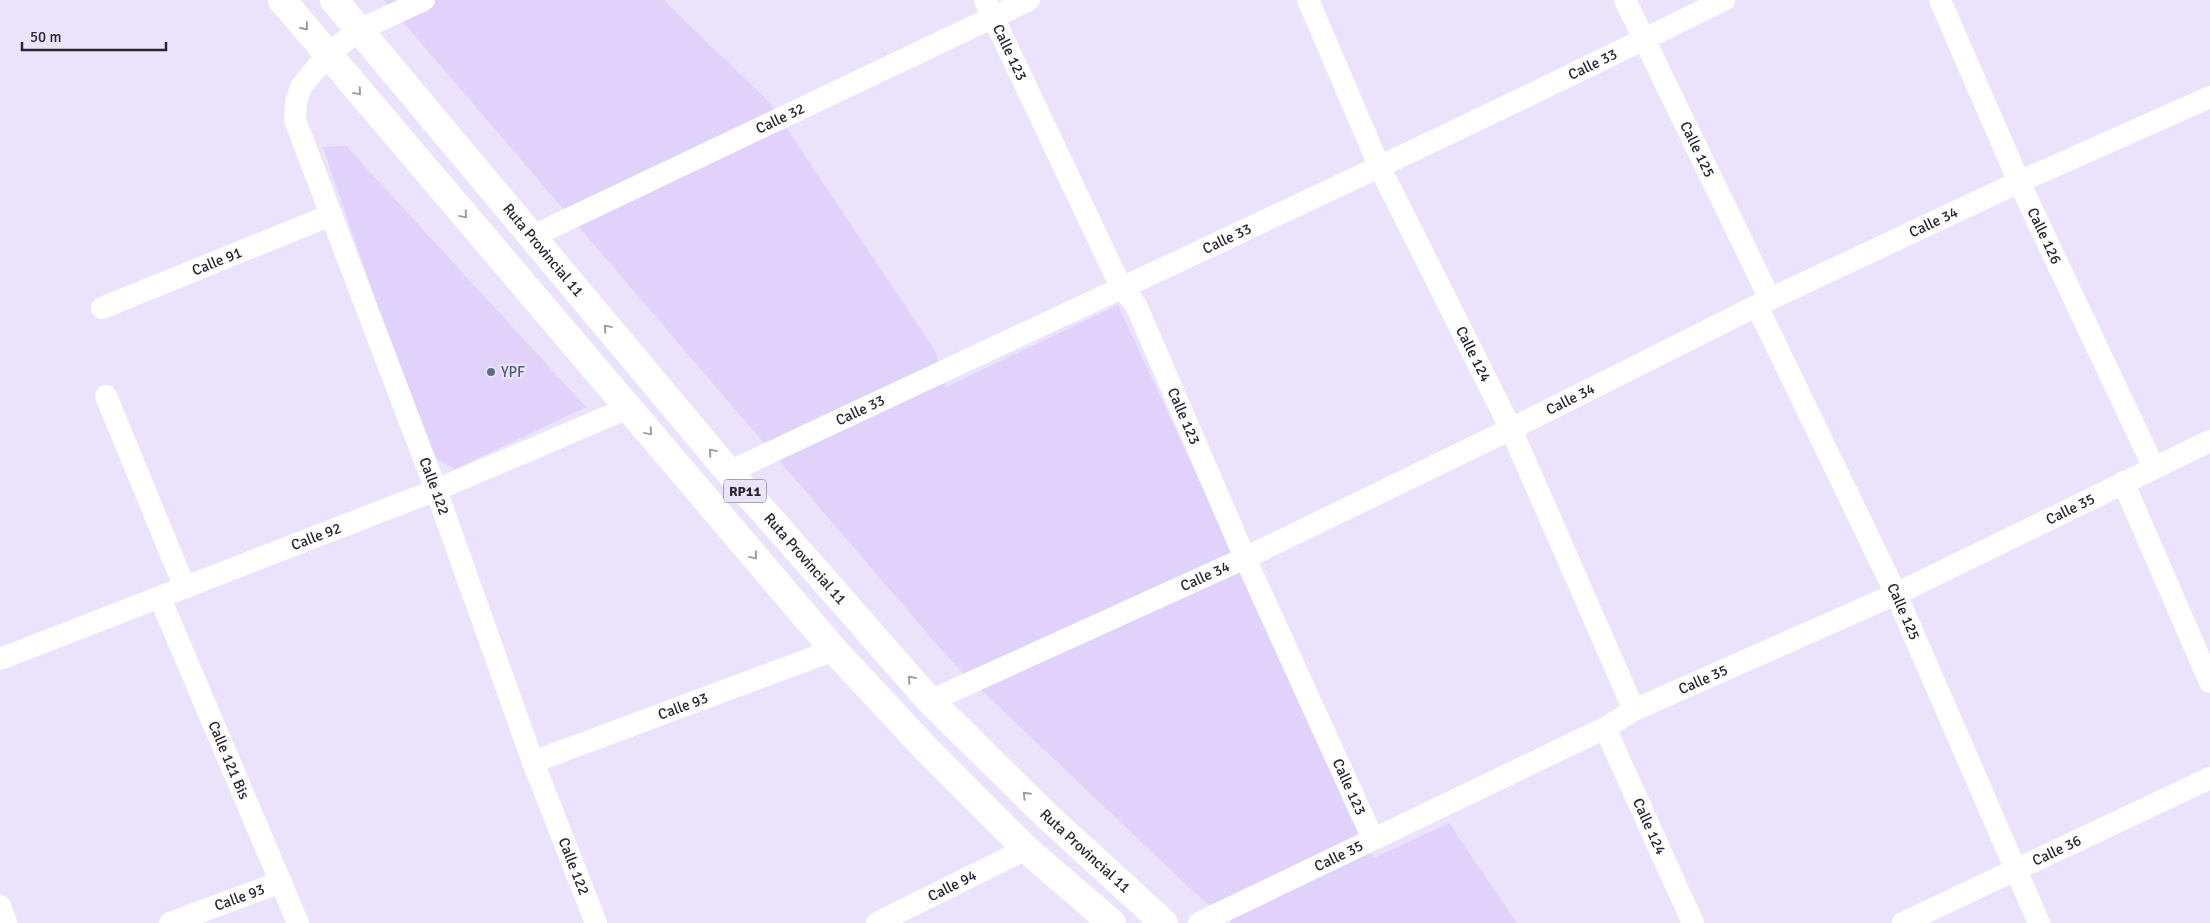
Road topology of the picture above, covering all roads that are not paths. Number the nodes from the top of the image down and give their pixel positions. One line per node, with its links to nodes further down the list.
1 (282, 0): 12 (main road, RP11, one-way to 12)
2 (334, 0): 10 (main road, RP11)
3 (424, 0): 10 (street, Calle 122)
4 (1029, 0): 9 (street, Calle 32)
5 (1308, 0): 14 (street, Calle 124)
6 (1625, 0): 11 (street, Calle 125)
7 (1724, 0): 11 (street, Calle 33)
8 (1940, 0): 15 (street, Calle 126)
9 (989, 9): 17 (street, Calle 32); 18 (street, Calle 123)
10 (359, 30): 12 (street, Calle 122); 17 (main road, Ruta Provincial 11 / RP11)
11 (1644, 40): 14 (street, Calle 33); 19 (street, Calle 125)
12 (327, 55): 16 (street, Calle 122); 22 (main road, RP11, one-way to 22)
13 (2210, 96): 15 (street, Calle 34)
14 (1380, 168): 18 (street, Calle 33); 23 (street, Calle 124)
15 (2019, 182): 19 (street, Calle 34); 25 (street, Calle 126)
16 (331, 215): 20 (street, Calle 91); 28 (street, Calle 122)
17 (531, 237): 26 (main road, Ruta Provincial 11 / RP11, one-way to 17)
18 (1121, 287): 26 (street, Calle 33); 29 (street, Calle 123)
19 (1763, 303): 23 (street, Calle 34); 31 (street, Calle 125)
20 (102, 308)
21 (106, 396): 30 (street)
22 (628, 408): 28 (street, Calle 92); 33 (main road, RP11, one-way to 33)
23 (1511, 429): 29 (street, Calle 34); 37 (street, Calle 124)
24 (2210, 442): 25 (street, Calle 35)
25 (2154, 468): 27 (street, Calle 35)
26 (729, 472): 36 (main road, Ruta Provincial 11 / RP11, one-way to 26)
27 (2123, 482): 31 (street, Calle 35); 35 (street)
28 (436, 490): 30 (street, Calle 92); 39 (street, Calle 122)
29 (1245, 558): 36 (street, Calle 34); 41 (street, Calle 123)
30 (185, 588): 32 (street, Calle 92)
31 (1896, 594): 37 (street, Calle 35); 43 (street, Calle 125)
32 (160, 598): 34 (street, Calle 92); 44 (street, Calle 121 Bis)
33 (834, 650): 39 (street, Calle 93); 42 (main road, RP11)
34 (0, 659)
35 (2210, 682)
36 (930, 701): 52 (main road, Ruta Provincial 11 / RP11, one-way to 36)
37 (1634, 710): 38 (street, Calle 35)
38 (1605, 728): 41 (street, Calle 35); 54 (street, Calle 124)
39 (533, 762): 49 (street, Calle 122)
40 (2210, 778): 43 (street, Calle 36)
41 (1373, 839): 53 (street, Calle 35)
42 (1026, 849): 50 (street, Calle 94); 51 (main road, RP11)
43 (2015, 871): 55 (street, Calle 36); 56 (street, Calle 125)
44 (281, 882): 47 (street, Calle 93); 48 (street, Calle 121 Bis)
45 (0, 906): 46 (street)
46 (6, 923)
47 (170, 923)
48 (298, 923)
49 (596, 923)
50 (877, 923)
51 (1112, 923)
52 (1164, 923)
53 (1199, 923)
54 (1693, 923)
55 (1903, 923)
56 (2039, 923)

